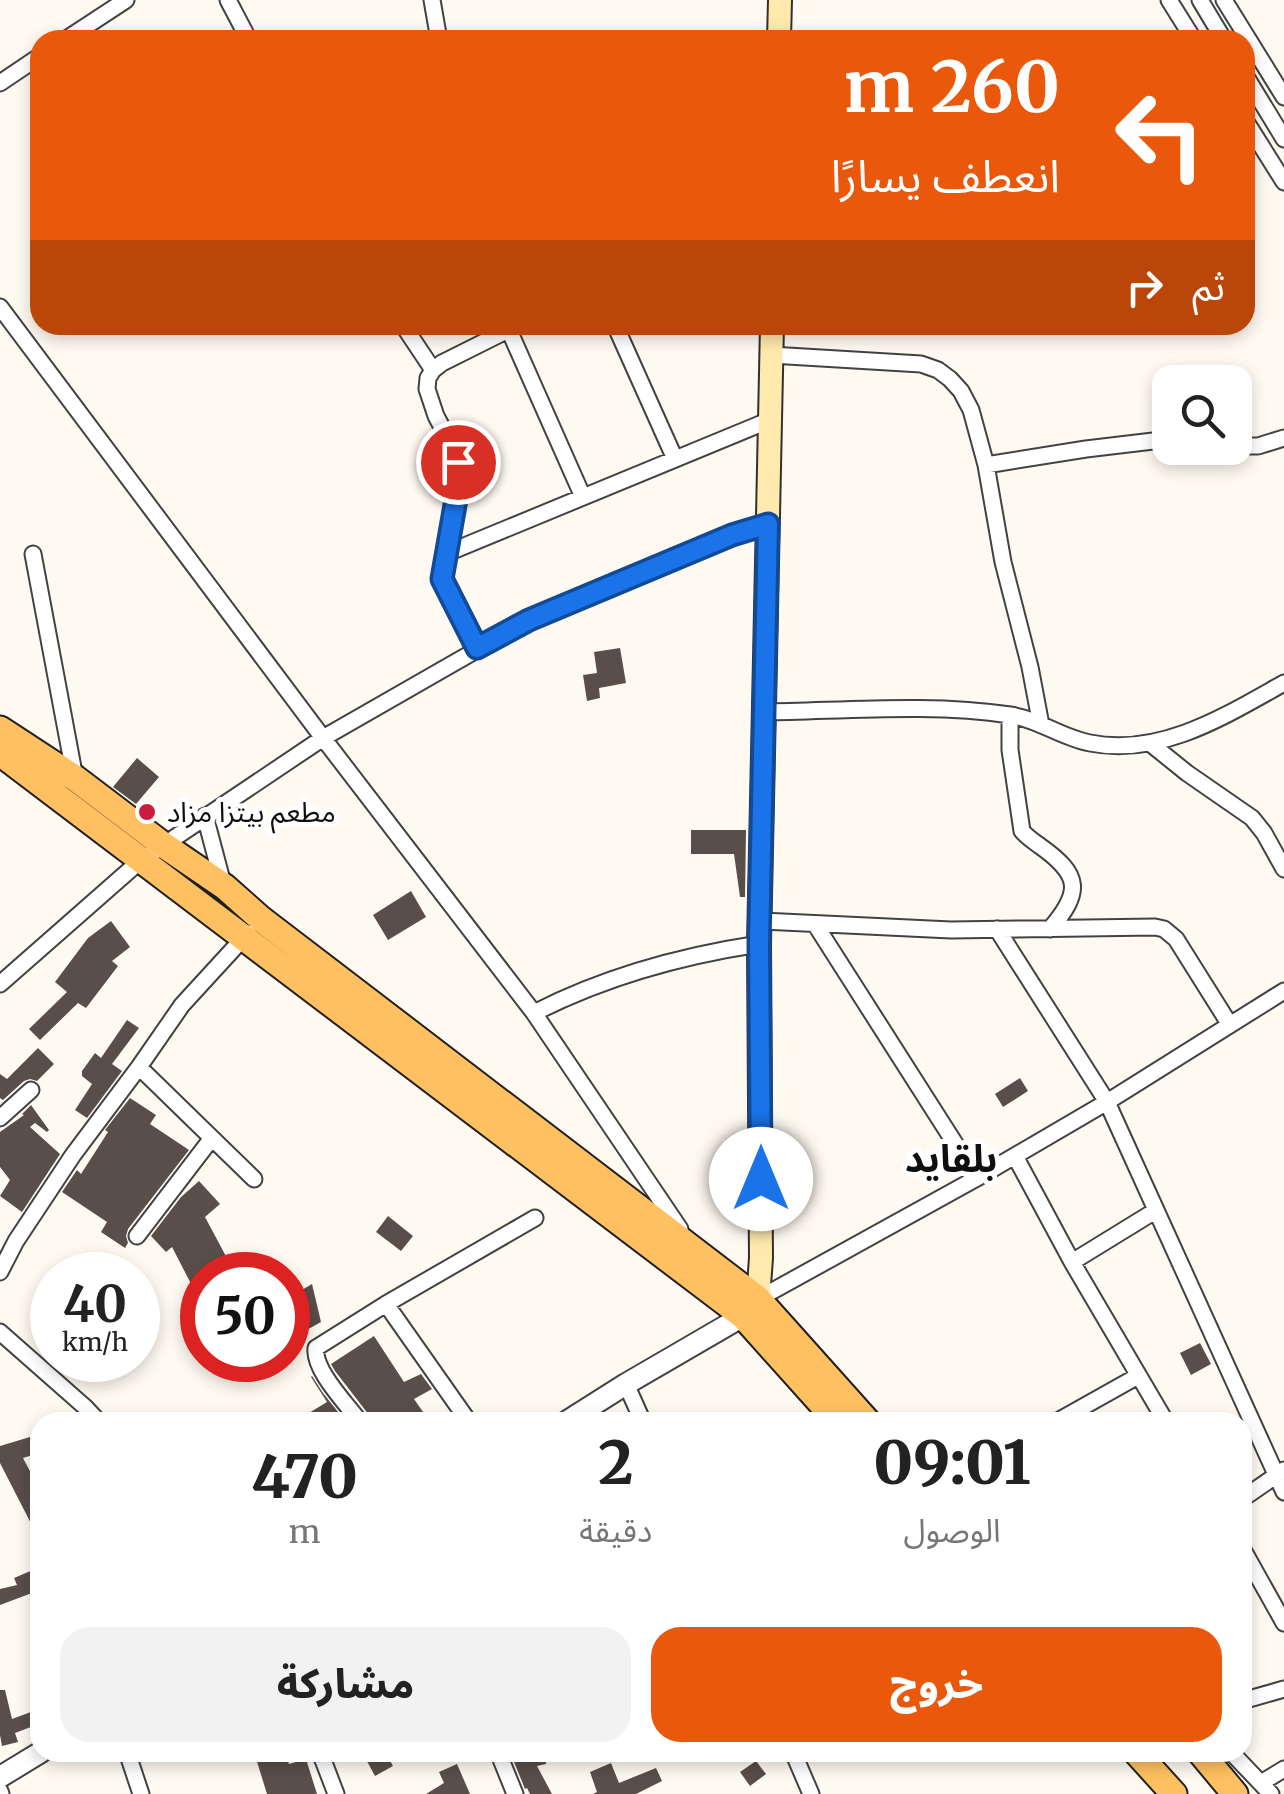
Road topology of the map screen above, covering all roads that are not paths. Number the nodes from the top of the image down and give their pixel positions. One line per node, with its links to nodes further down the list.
1 (126, 0): 9 (street)
2 (228, 0): 10 (street)
3 (432, 0): 11 (street)
4 (780, 0): 12 (main road)
5 (1169, 0): 13 (street)
6 (1200, 0): 8 (street)
7 (1224, 0): 14 (street)
8 (1210, 8)
9 (80, 30)
10 (244, 30)
11 (437, 30)
12 (778, 30)
13 (1188, 30)
14 (1243, 30)
15 (1255, 50): 19 (street)
16 (30, 62): 17 (street)
17 (0, 82)
18 (1255, 91): 21 (street)
19 (1284, 97)
20 (1255, 136): 22 (street)
21 (1284, 139)
22 (1284, 182)
23 (0, 307): 47 (street)
24 (410, 335): 30 (street)
25 (498, 335): 30 (street)
26 (516, 335): 37 (street)
27 (619, 335): 35 (street)
28 (772, 335): 29 (main road)
29 (771, 356): 31 (main road); 36 (street)
30 (432, 370): 40 (street)
31 (770, 420): 35 (street); 38 (main road)
32 (1284, 438): 34 (street)
33 (1152, 441): 36 (street)
34 (1252, 446)
35 (675, 459): 37 (street)
36 (986, 466): 45 (street)
37 (583, 496): 40 (street)
38 (768, 524): 41 (street); 43 (main road)
39 (33, 554): 50 (street)
40 (446, 554): 41 (street)
41 (477, 648): 47 (street)
42 (1284, 683): 48 (street)
43 (764, 712): 44 (street); 60 (main road)
44 (1010, 715): 45 (street); 58 (street)
45 (1040, 725): 48 (street)
46 (0, 729): 50 (main road)
47 (323, 738): 51 (street); 64 (street)
48 (1151, 744): 54 (street)
49 (0, 753): 53 (main road)
50 (75, 778): 52 (main road)
51 (205, 816): 52 (street); 55 (street)
52 (162, 844): 53 (street); 55 (main road)
53 (140, 861): 61 (main road); 62 (street)
54 (1284, 868)
55 (225, 887): 56 (main road)
56 (261, 919): 61 (street); 71 (main road)
57 (815, 924): 59 (street); 60 (street); 74 (street)
58 (1050, 928): 59 (street); 65 (street)
59 (996, 929): 68 (street)
60 (759, 932): 64 (street); 82 (main road)
61 (243, 939): 66 (street); 71 (main road)
62 (0, 984)
63 (1284, 991): 65 (street)
64 (534, 1014): 79 (street)
65 (1230, 1024): 68 (street)
66 (139, 1067): 70 (street); 80 (street)
67 (31, 1090): 69 (street)
68 (1107, 1102): 72 (street); 75 (street)
69 (0, 1118)
70 (212, 1138): 73 (street); 77 (street)
71 (550, 1156): 79 (main road)
72 (1015, 1156): 74 (street); 78 (street)
73 (254, 1178)
74 (977, 1178): 82 (street)
75 (1155, 1211): 78 (street); 95 (street)
76 (535, 1218): 81 (street)
77 (137, 1236)
78 (1072, 1262): 84 (street)
79 (696, 1266): 82 (main road)
80 (0, 1272)
81 (386, 1304): 87 (street); 88 (street)
82 (751, 1308): 85 (street); 91 (main road); 92 (main road)
83 (0, 1332): 86 (street)
84 (1138, 1376): 93 (street); 94 (street)
85 (626, 1384): 89 (street); 90 (street)
86 (88, 1412)
87 (352, 1412)
88 (462, 1412)
89 (582, 1412)
90 (638, 1412)
91 (830, 1412)
92 (858, 1412)
93 (1074, 1412)
94 (1160, 1412)
95 (1251, 1412)
96 (1252, 1414): 97 (street)
97 (1280, 1472): 98 (street); 99 (street)
98 (1252, 1491)
99 (1284, 1492)
100 (1252, 1566): 101 (street)
101 (1284, 1623)
102 (1284, 1689): 103 (street)
103 (1252, 1698)
104 (30, 1759): 113 (street)
105 (130, 1762): 115 (street)
106 (324, 1762): 116 (street)
107 (502, 1762): 117 (street)
108 (799, 1762): 118 (street)
109 (1145, 1762): 119 (main road)
110 (1208, 1762): 120 (main road)
111 (1241, 1762): 114 (street)
112 (1284, 1769): 114 (street)
113 (1, 1779)
114 (1266, 1789)
115 (141, 1794)
116 (336, 1794)
117 (515, 1794)
118 (811, 1794)
119 (1174, 1794)
120 (1235, 1794)

